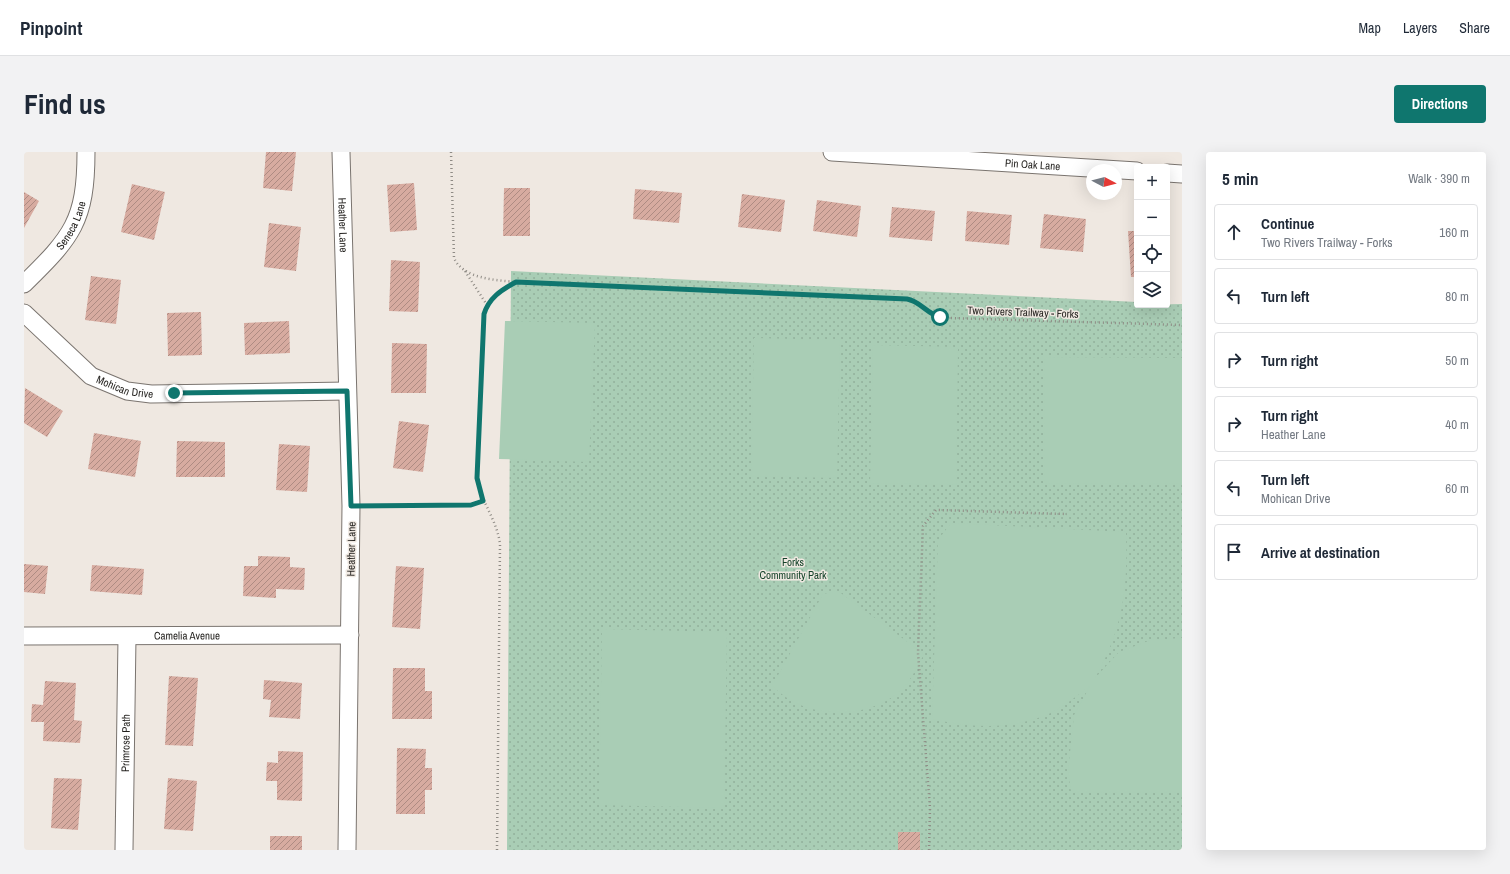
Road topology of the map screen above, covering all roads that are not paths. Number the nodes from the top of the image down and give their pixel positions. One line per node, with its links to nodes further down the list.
1 (86, 152): 8 (street, Seneca Lane)
2 (341, 152): 10 (street, Heather Lane)
3 (832, 152): 4 (street, Pin Oak Lane)
4 (976, 156): 5 (street, Pin Oak Lane)
5 (1134, 171)
6 (1170, 173): 7 (street)
7 (1182, 174)
8 (24, 284)
9 (24, 313): 10 (street, Mohican Drive)
10 (347, 391): 11 (street, Heather Lane)
11 (350, 635): 13 (street, Camelia Avenue); 15 (street, Heather Lane)
12 (24, 636): 13 (street, Camelia Avenue)
13 (127, 637): 14 (street, Primrose Path)
14 (124, 850)
15 (347, 850)

